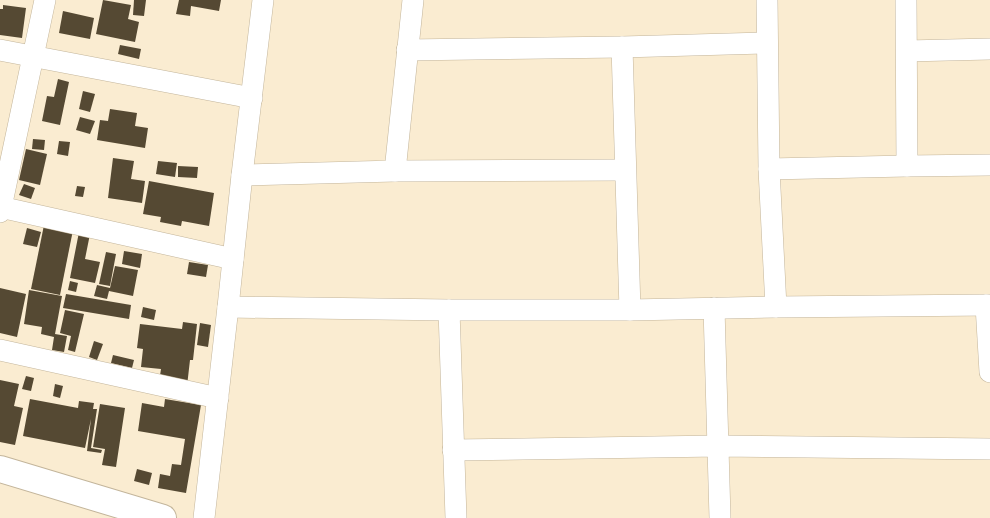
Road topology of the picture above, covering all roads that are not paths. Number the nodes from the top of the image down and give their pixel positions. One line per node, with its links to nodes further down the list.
1 (45, 0): 12 (street)
2 (264, 0): 13 (street)
3 (413, 0): 10 (street)
4 (767, 0): 6 (street)
5 (906, 0): 11 (street)
6 (767, 42): 7 (street); 16 (street)
7 (622, 47): 10 (street); 17 (street)
8 (990, 49): 11 (street)
9 (0, 50): 12 (street)
10 (408, 50): 18 (street)
11 (906, 51): 15 (street)
12 (33, 56): 13 (street); 20 (street)
13 (252, 98): 19 (street)
14 (990, 165): 15 (street)
15 (907, 166): 16 (street)
16 (769, 169): 24 (street)
17 (625, 170): 18 (street); 27 (street)
18 (395, 171): 19 (street)
19 (242, 175): 21 (street)
20 (0, 209): 21 (street)
21 (233, 259): 23 (street)
22 (988, 305): 24 (street); 29 (street)
23 (228, 307): 26 (street); 30 (street)
24 (776, 307): 25 (street)
25 (714, 308): 27 (street); 31 (street)
26 (449, 310): 27 (street); 33 (street)
27 (630, 310)
28 (0, 350): 30 (street)
29 (990, 372)
30 (218, 398): 36 (street)
31 (718, 446): 32 (street); 33 (street); 38 (street)
32 (990, 449)
33 (453, 450): 37 (street)
34 (0, 469): 35 (street)
35 (163, 518)
36 (204, 518)
37 (456, 518)
38 (720, 518)

